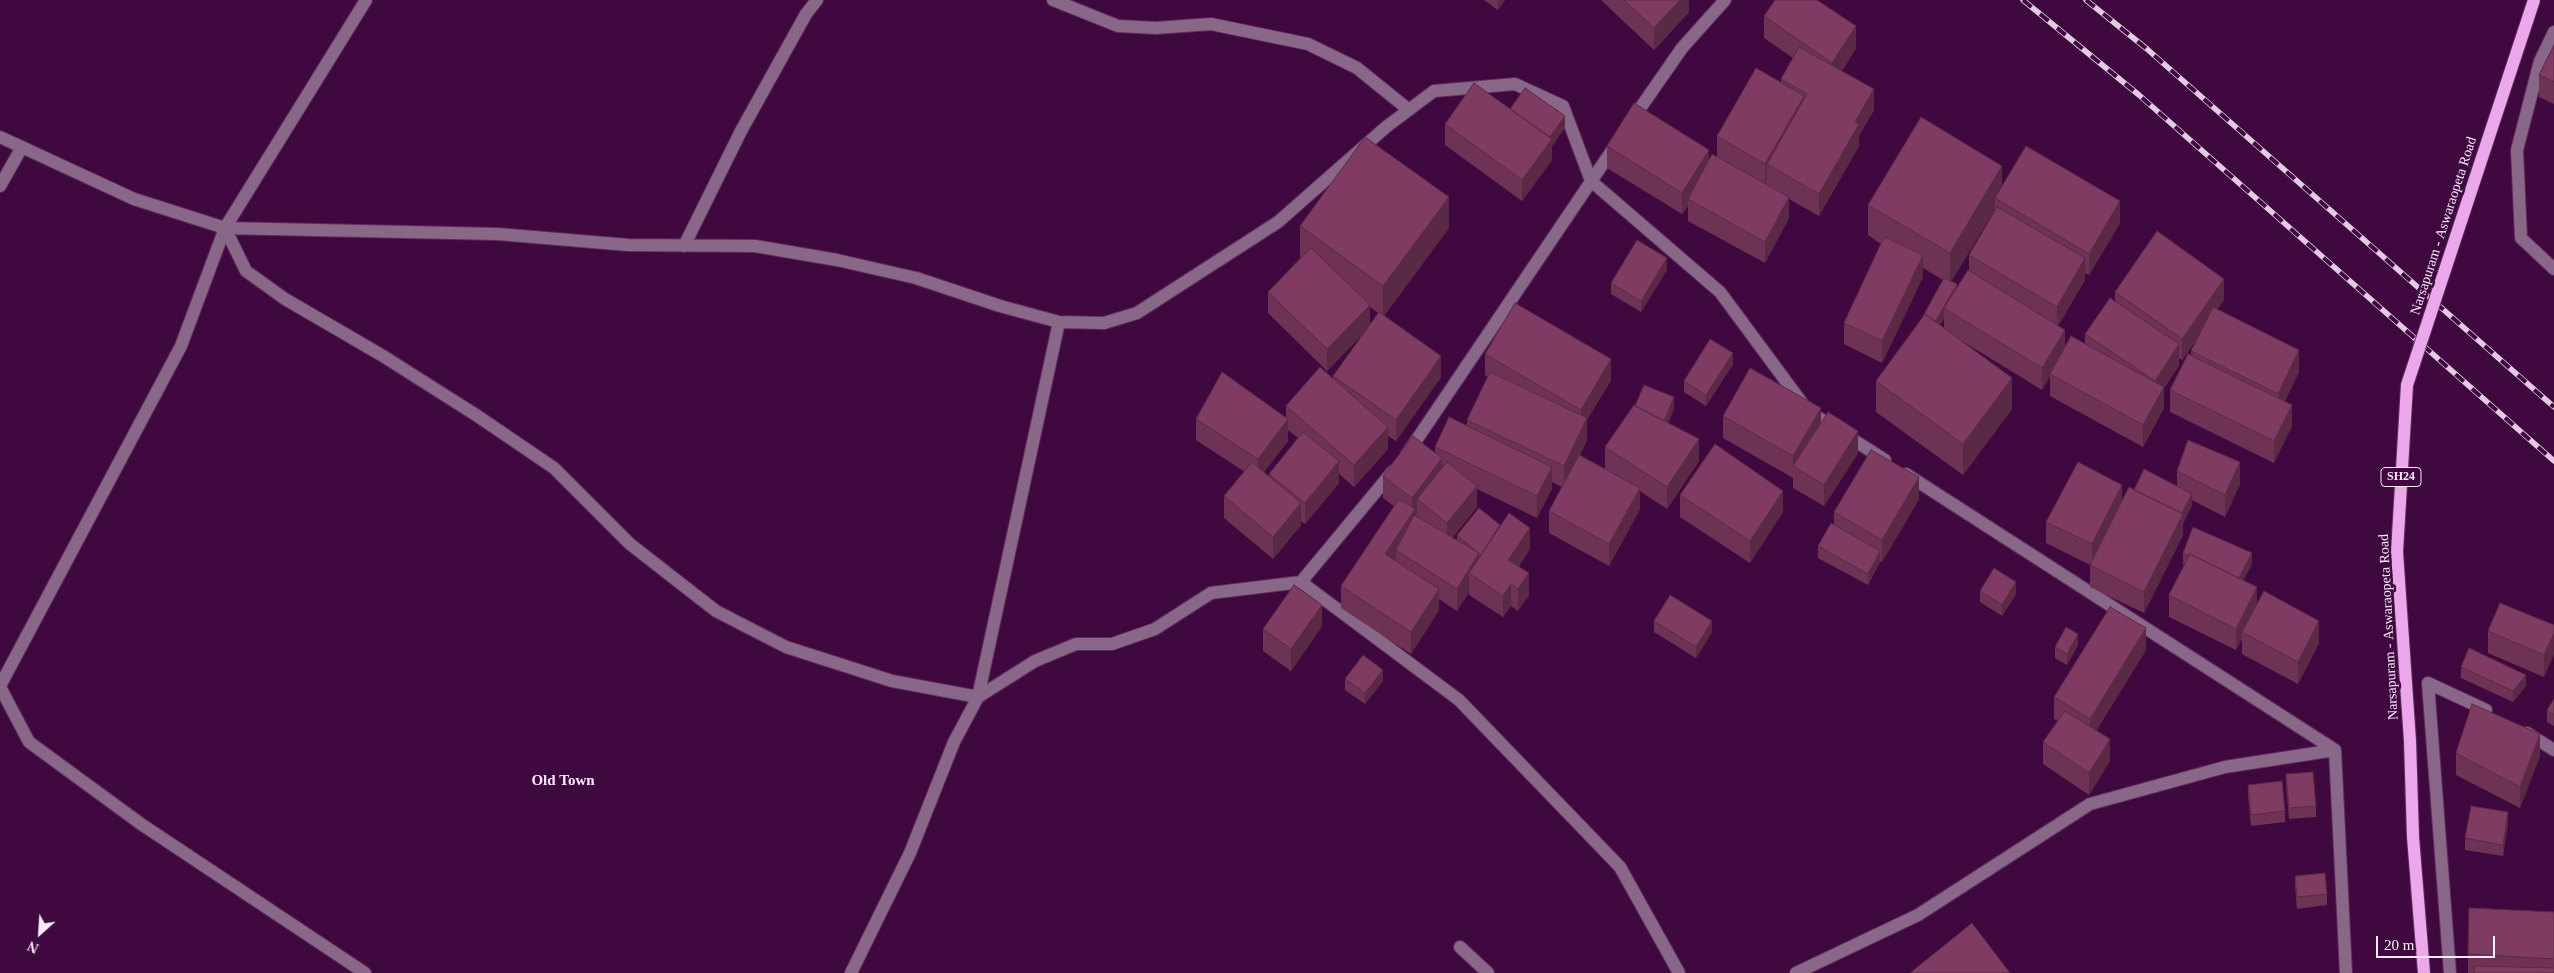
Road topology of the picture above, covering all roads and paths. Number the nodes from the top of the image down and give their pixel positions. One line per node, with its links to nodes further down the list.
1 (366, 0): 12 (street)
2 (817, 0): 13 (street)
3 (1053, 0): 7 (street)
4 (1725, 0): 10 (street)
5 (2534, 0): 30 (main road, Narsapuram - Aswaraopeta Road / SH24, bridge)
6 (2554, 32): 14 (street)
7 (1409, 110): 10 (street); 15 (street)
8 (0, 137): 9 (street)
9 (22, 147): 11 (street); 12 (street)
10 (1591, 181): 16 (street); 21 (street)
11 (0, 186)
12 (225, 228): 13 (street); 17 (street); 18 (street)
13 (684, 246): 15 (street)
14 (2554, 269)
15 (1059, 322): 18 (street)
16 (1301, 582): 18 (street); 27 (street)
17 (0, 687): 24 (street)
18 (978, 697): 25 (street)
19 (2494, 714): 31 (street)
20 (2517, 727): 22 (street)
21 (2335, 750): 28 (street); 29 (street)
22 (2554, 750)
23 (1460, 946): 26 (street)
24 (364, 973)
25 (851, 973)
26 (1488, 973)
27 (1679, 973)
28 (1796, 973)
29 (2346, 973)
30 (2424, 973)
31 (2450, 973)

